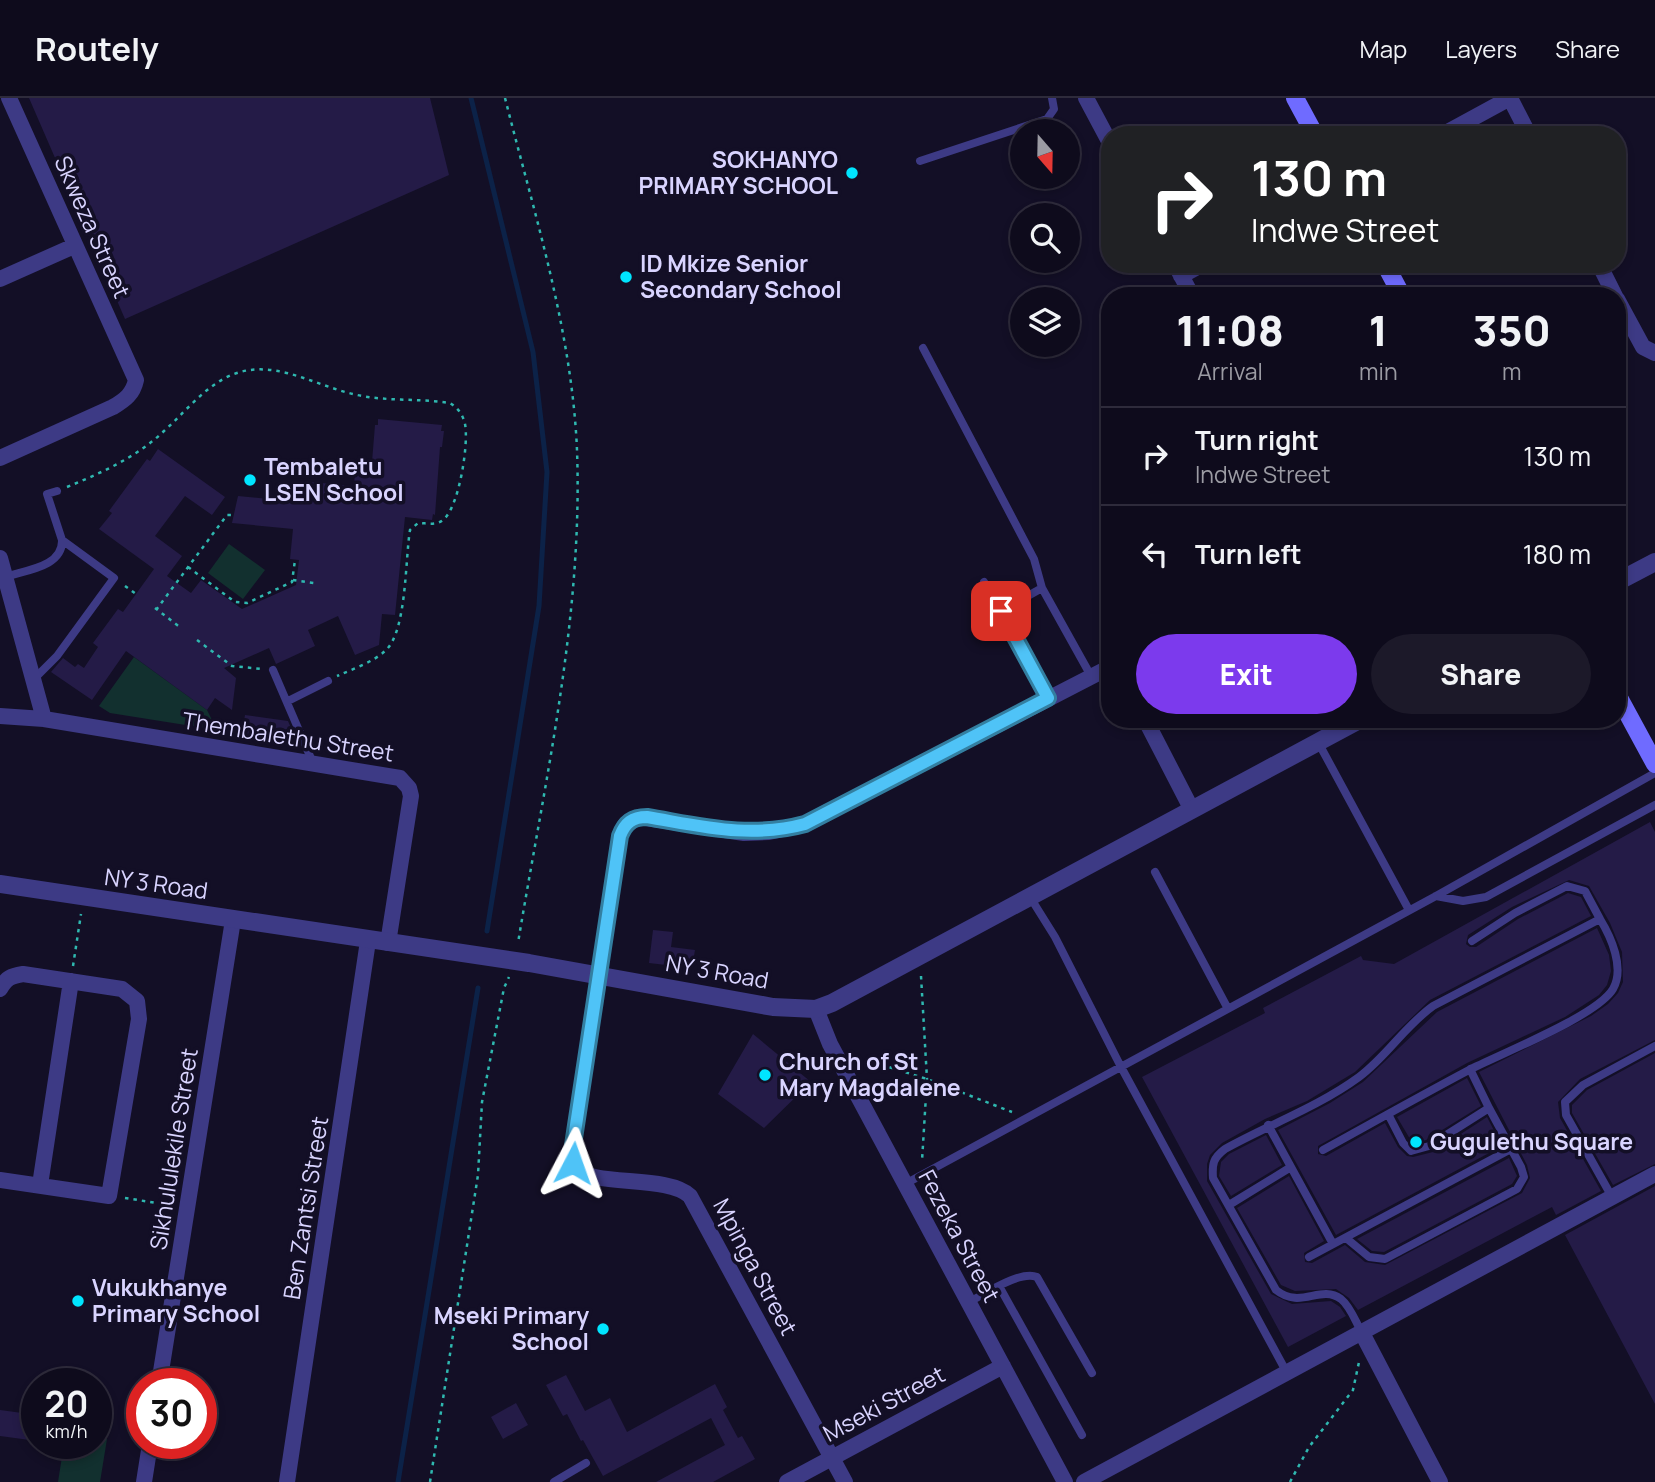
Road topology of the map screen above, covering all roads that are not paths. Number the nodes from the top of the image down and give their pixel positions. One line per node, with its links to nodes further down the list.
1 (9, 98): 11 (street, Skweza Street)
2 (1052, 98): 10 (lane)
3 (1086, 98): 6 (street)
4 (1295, 98): 7 (main road)
5 (1510, 98): 8 (street); 9 (street)
6 (1101, 126)
7 (1310, 126)
8 (1459, 126)
9 (1524, 126)
10 (920, 162)
11 (74, 246): 12 (street); 16 (street, Skweza Street)
12 (0, 279)
13 (1626, 316): 15 (street)
14 (923, 348): 24 (lane)
15 (1655, 353)
16 (0, 458)
17 (57, 491): 18 (lane)
18 (62, 540): 21 (lane); 29 (lane)
19 (0, 558): 21 (street)
20 (1655, 562): 22 (street)
21 (5, 577): 29 (street)
22 (1626, 577)
23 (984, 582): 25 (lane)
24 (1042, 588): 25 (lane); 28 (lane)
25 (1001, 611): 31 (lane)
26 (274, 670): 32 (lane)
27 (1101, 671): 28 (street)
28 (1091, 676): 31 (street)
29 (33, 680): 35 (street)
30 (328, 681): 32 (lane)
31 (1048, 698): 54 (street, Mpinga Street)
32 (288, 701): 39 (lane)
33 (1626, 711): 40 (main road)
34 (0, 716): 35 (street, Thembalethu Street)
35 (44, 719): 39 (street, Thembalethu Street)
36 (1150, 728): 43 (street)
37 (1344, 728): 38 (street, NY 3 Road)
38 (1318, 742): 43 (street, NY 3 Road); 48 (lane)
39 (313, 763): 53 (street, Thembalethu Street)
40 (1655, 764)
41 (1655, 773): 46 (lane)
42 (1655, 805): 46 (lane)
43 (1192, 810): 47 (street, NY 3 Road)
44 (1155, 873): 57 (lane)
45 (0, 884): 50 (street, NY 3 Road)
46 (1436, 896): 48 (lane)
47 (1030, 897): 58 (street, NY 3 Road); 60 (lane)
48 (1409, 910): 57 (lane)
49 (1600, 919): 52 (lane); 61 (lane); 64 (lane)
50 (233, 920): 51 (street, NY 3 Road); 81 (street, Sikhululekile Street)
51 (369, 941): 53 (street, NY 3 Road); 89 (street, Ben Zantsi Street)
52 (1472, 941)
53 (388, 943): 54 (street, NY 3 Road)
54 (600, 975): 58 (street, NY 3 Road); 85 (street, Mpinga Street)
55 (72, 977): 56 (street); 71 (street); 71 (street)
56 (0, 989)
57 (1227, 1007): 60 (lane)
58 (816, 1009): 70 (street, Fezeka Street)
59 (1655, 1046): 72 (lane)
60 (1120, 1065): 70 (lane); 83 (lane)
61 (1470, 1069): 62 (lane); 63 (lane)
62 (1489, 1108): 63 (lane); 65 (lane)
63 (1388, 1114): 66 (lane)
64 (1268, 1125): 67 (lane); 73 (lane)
65 (1511, 1149): 74 (lane); 74 (lane)
66 (1324, 1150)
67 (1291, 1167): 73 (lane); 75 (lane)
68 (1655, 1174): 72 (street)
69 (0, 1180): 71 (street)
70 (905, 1184): 78 (street, Fezeka Street)
71 (40, 1185)
72 (1612, 1197): 79 (street)
73 (1228, 1205): 79 (lane)
74 (1346, 1238): 75 (lane)
75 (1333, 1244): 76 (lane)
76 (1309, 1257)
77 (999, 1286): 78 (lane); 82 (lane); 84 (lane)
78 (969, 1302): 80 (street, Fezeka Street)
79 (1362, 1333): 83 (street); 95 (street)
80 (1003, 1366): 85 (street, Mseki Street); 93 (street, Fezeka Street)
81 (162, 1368)
82 (1092, 1373)
83 (1287, 1373): 94 (street)
84 (1082, 1436)
85 (832, 1458): 91 (street, Mseki Street); 92 (street, Mpinga Street)
86 (148, 1459): 88 (street)
87 (586, 1463): 90 (lane)
88 (144, 1482)
89 (287, 1482)
90 (554, 1482)
91 (787, 1482)
92 (845, 1482)
93 (1065, 1482)
94 (1084, 1482)
95 (1440, 1482)

